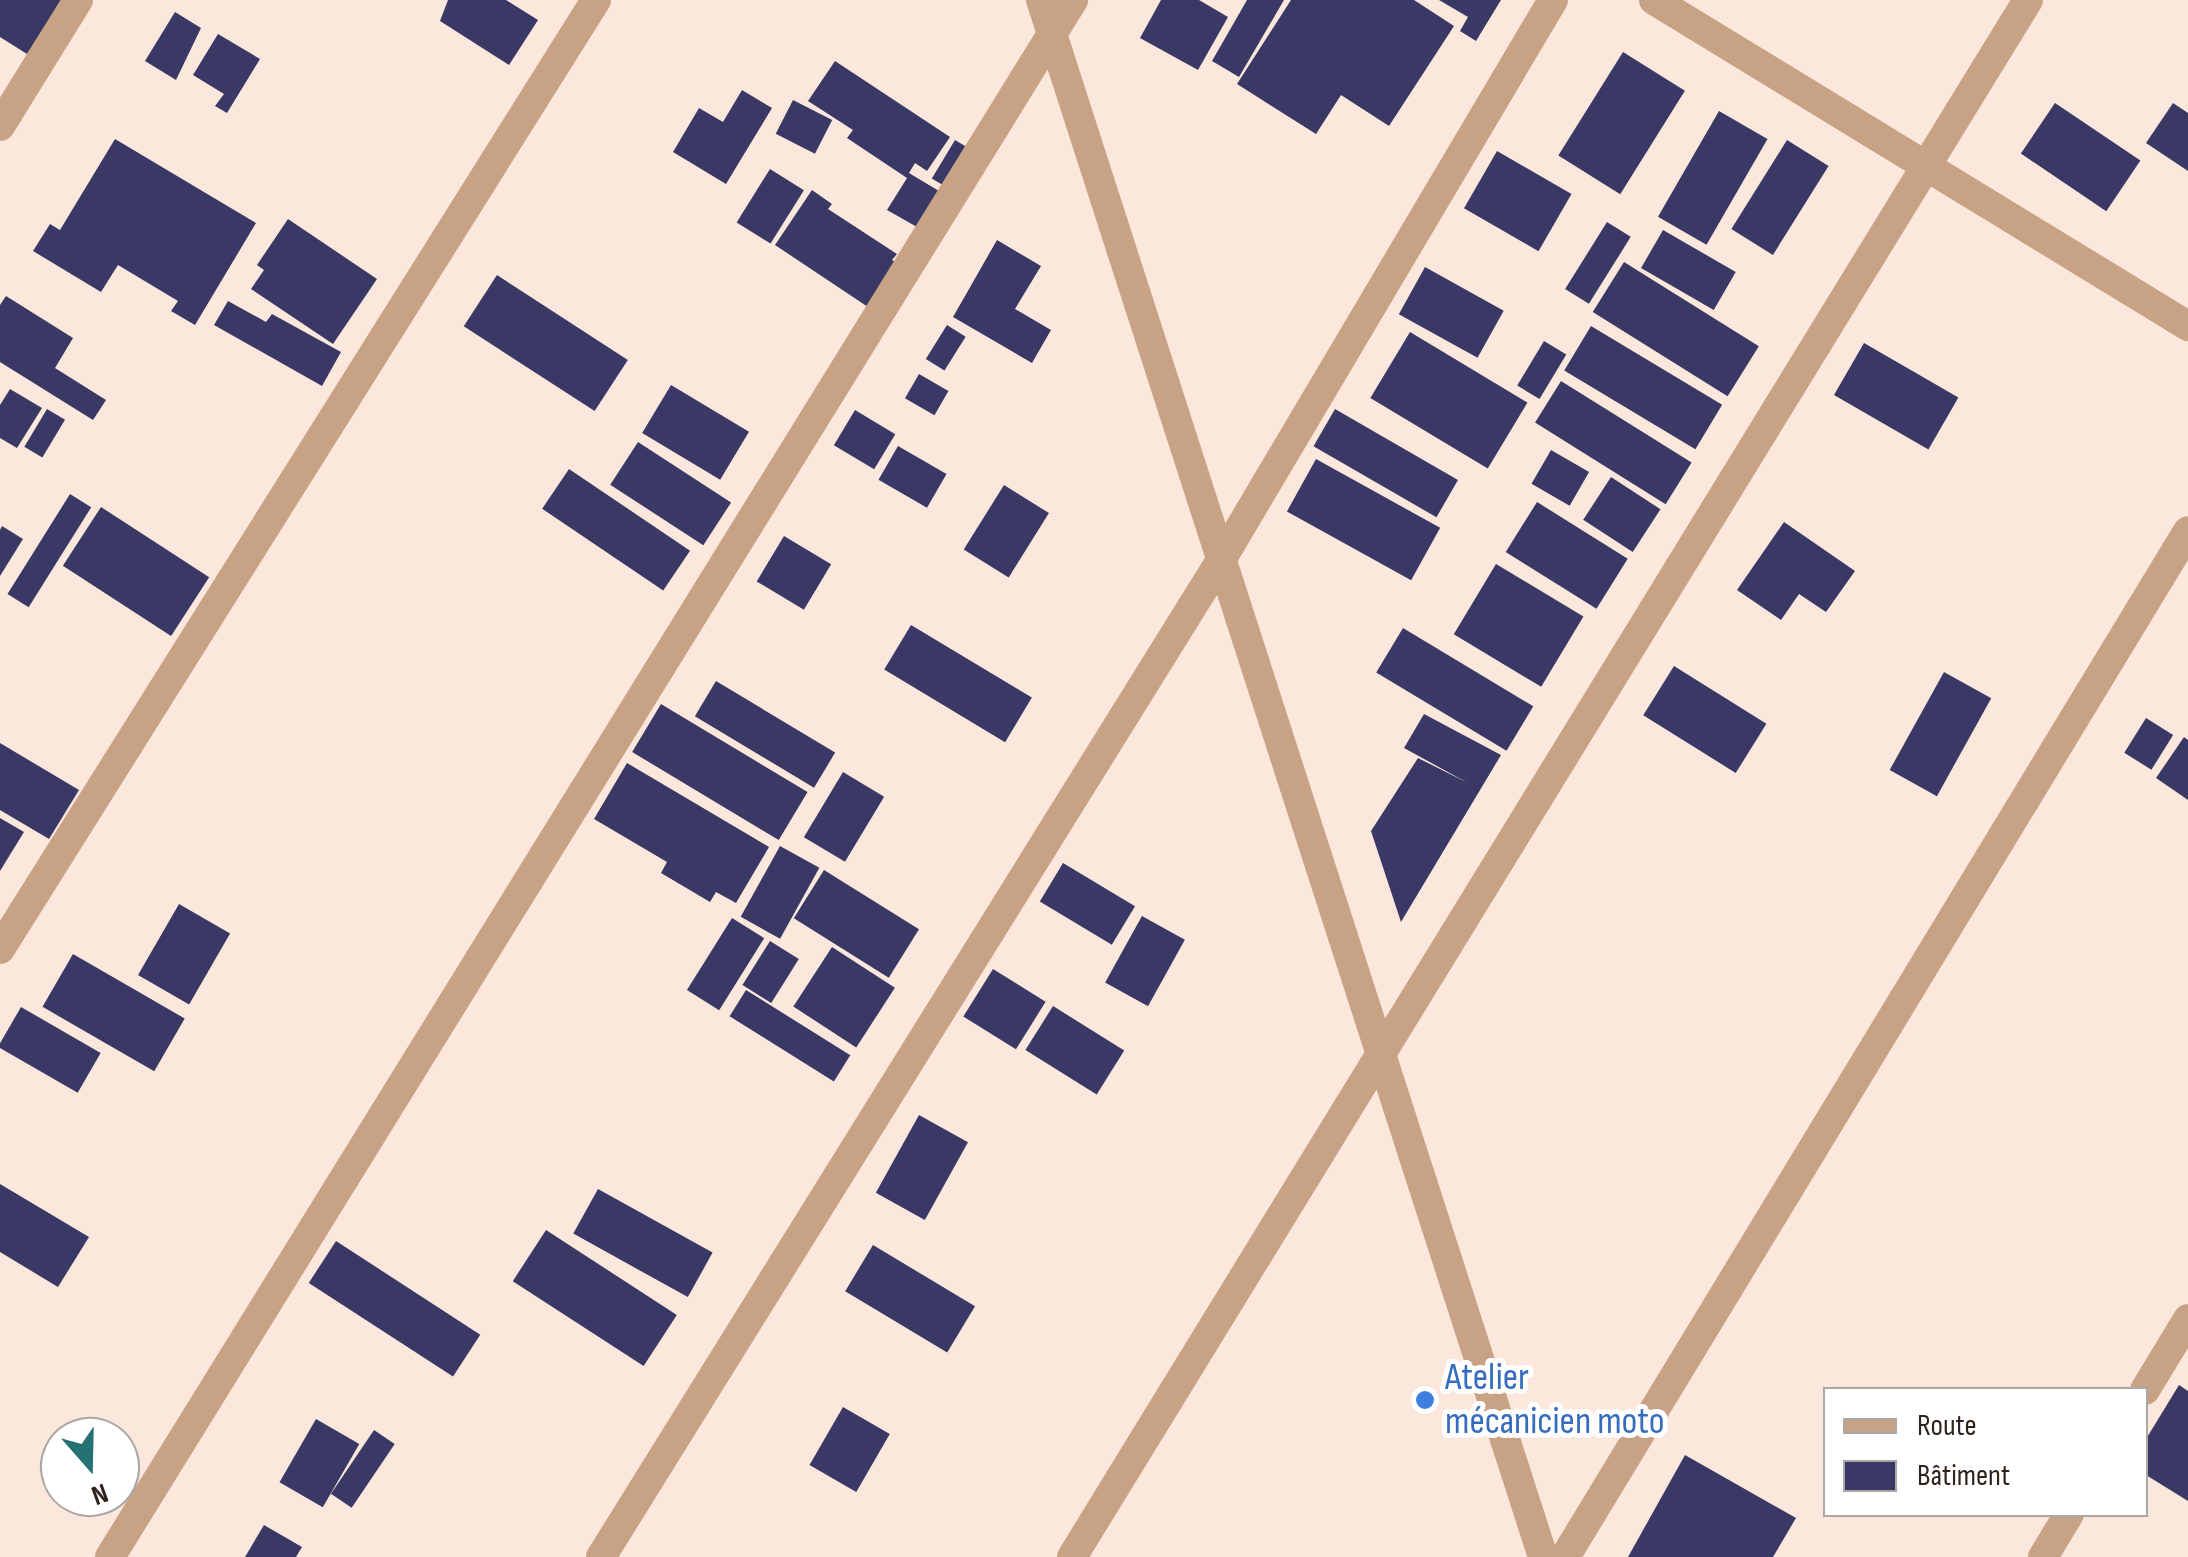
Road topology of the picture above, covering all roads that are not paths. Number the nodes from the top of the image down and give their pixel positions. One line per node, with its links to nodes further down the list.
1 (78, 0): 9 (street)
2 (596, 0): 14 (street)
3 (1040, 0): 8 (street)
4 (1073, 0): 8 (street)
5 (1554, 0): 13 (street)
6 (1654, 0): 10 (street)
7 (2028, 0): 10 (street)
8 (1052, 36): 13 (street); 19 (street)
9 (0, 126)
10 (1926, 166): 11 (street); 15 (street)
11 (2188, 326)
12 (2188, 530): 23 (street)
13 (1221, 560): 15 (street); 20 (street)
14 (0, 949)
15 (1382, 1060): 21 (street); 22 (street)
16 (2188, 1319): 17 (street)
17 (2147, 1387)
18 (2066, 1517): 24 (street)
19 (110, 1557)
20 (601, 1557)
21 (1072, 1557)
22 (1543, 1557)
23 (1565, 1557)
24 (2043, 1557)

